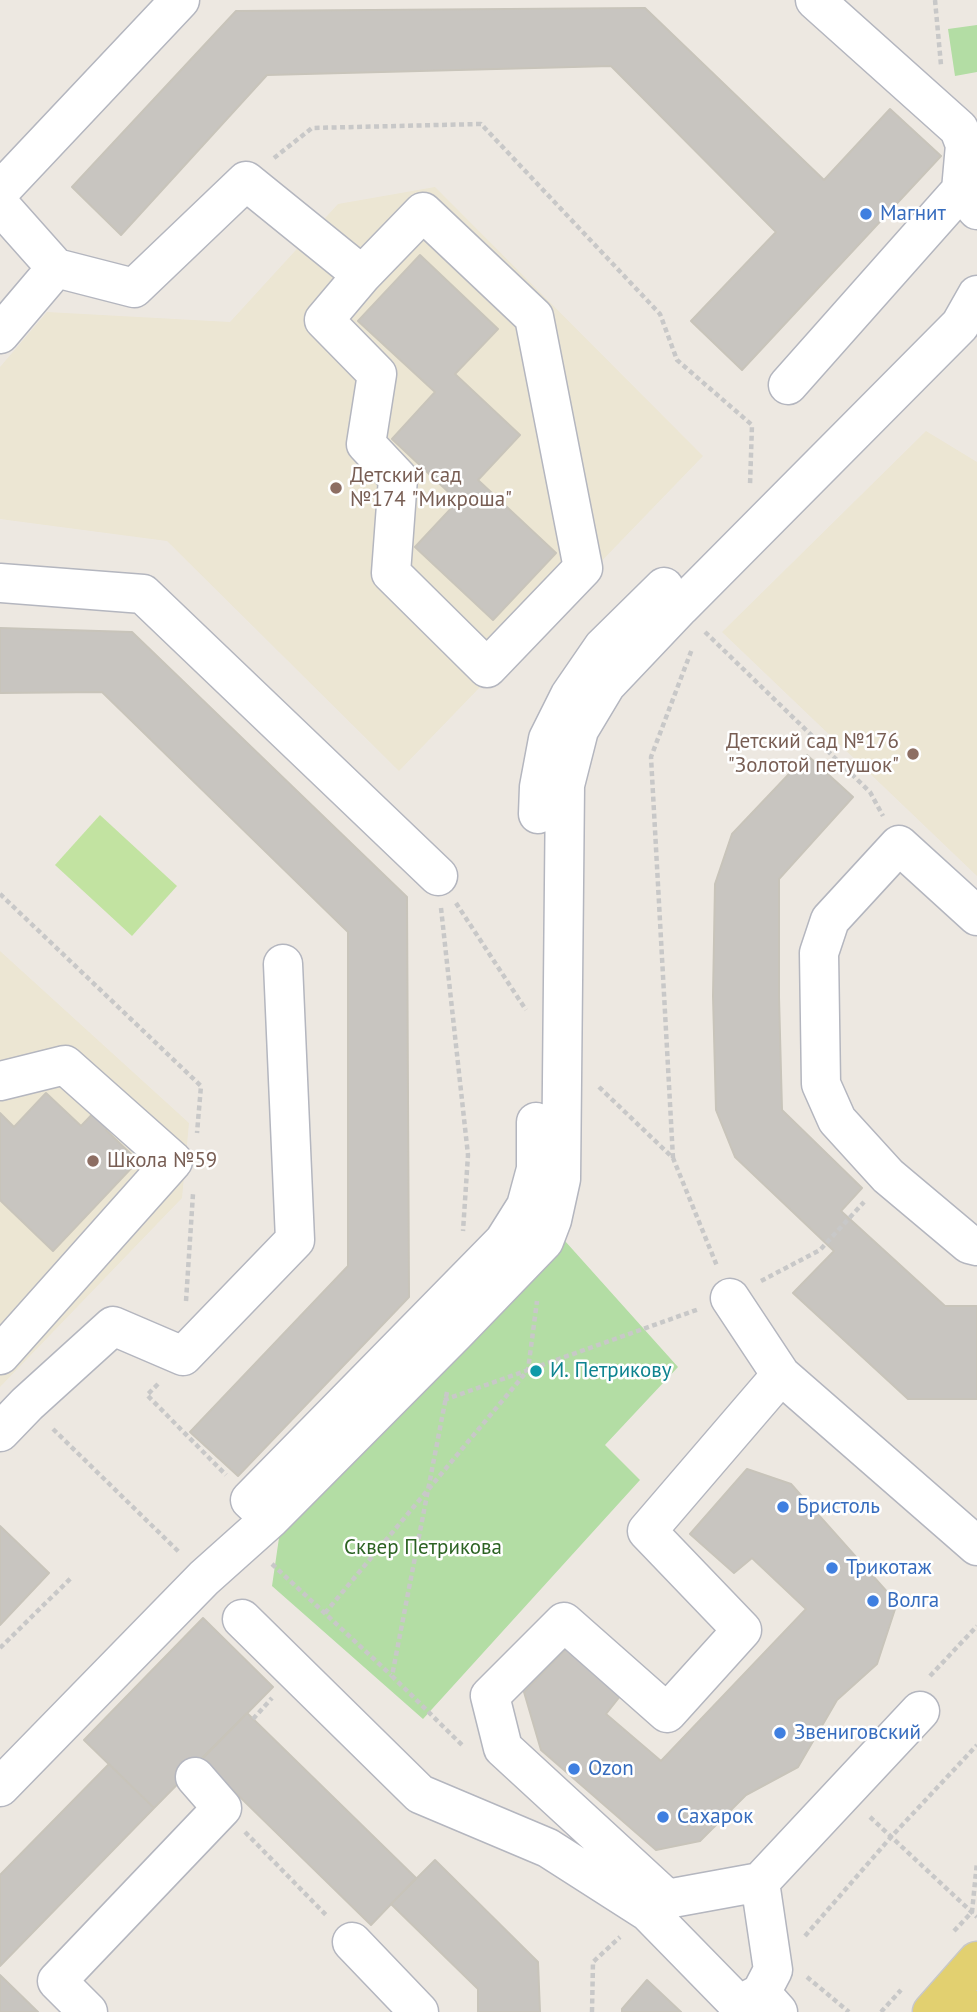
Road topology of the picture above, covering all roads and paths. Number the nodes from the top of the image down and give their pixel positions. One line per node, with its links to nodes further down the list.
1 (180, 0): 6 (street)
2 (815, 0): 4 (street)
3 (935, 0): 4 (path)
4 (922, 96): 7 (street)
5 (246, 181): 9 (street); 10 (street); 14 (path)
6 (0, 191)
7 (969, 200): 13 (street)
8 (0, 205): 9 (street)
9 (56, 268): 12 (street)
10 (362, 275): 10 (street)
11 (977, 294): 14 (street); 16 (street)
12 (0, 334)
13 (788, 386)
14 (749, 503): 37 (street)
15 (0, 583): 18 (street)
16 (690, 617): 17 (path); 22 (path); 37 (street)
17 (899, 845): 19 (street); 23 (street)
18 (438, 876): 24 (path)
19 (977, 916)
20 (283, 964): 28 (street)
21 (0, 1081): 27 (street)
22 (673, 1158)
23 (888, 1176): 25 (street); 26 (path)
24 (463, 1234)
25 (977, 1246)
26 (730, 1298): 30 (path); 31 (street)
27 (0, 1355)
28 (183, 1356): 34 (street); 37 (path)
29 (0, 1364): 34 (street)
30 (528, 1370): 33 (path); 41 (path)
31 (781, 1375): 38 (street); 48 (street)
32 (447, 1387): 33 (path)
33 (445, 1400): 35 (path); 45 (path)
34 (27, 1404): 36 (street); 40 (path)
35 (432, 1404)
36 (0, 1432)
37 (256, 1519): 40 (street); 41 (path)
38 (977, 1546)
39 (72, 1578): 44 (path)
40 (204, 1578): 50 (street)
41 (324, 1613): 45 (path)
42 (242, 1619): 55 (street)
43 (977, 1626): 46 (path)
44 (0, 1648)
45 (392, 1676): 48 (path)
46 (920, 1712): 54 (street)
47 (977, 1745): 52 (path)
48 (503, 1748): 54 (street)
49 (195, 1777): 51 (street)
50 (0, 1787)
51 (222, 1808): 58 (path); 62 (street)
52 (891, 1837): 56 (path); 61 (path)
53 (977, 1862): 56 (path)
54 (760, 1882): 61 (street)
55 (648, 1912): 61 (street); 64 (path)
56 (972, 1912): 57 (path); 59 (path)
57 (977, 1917)
58 (352, 1942): 63 (street)
59 (970, 1981): 67 (main road)
60 (908, 1982): 66 (path)
61 (774, 1984): 65 (path)
62 (88, 2012)
63 (419, 2012)
64 (592, 2012)
65 (849, 2012)
66 (881, 2012)
67 (932, 2012)

